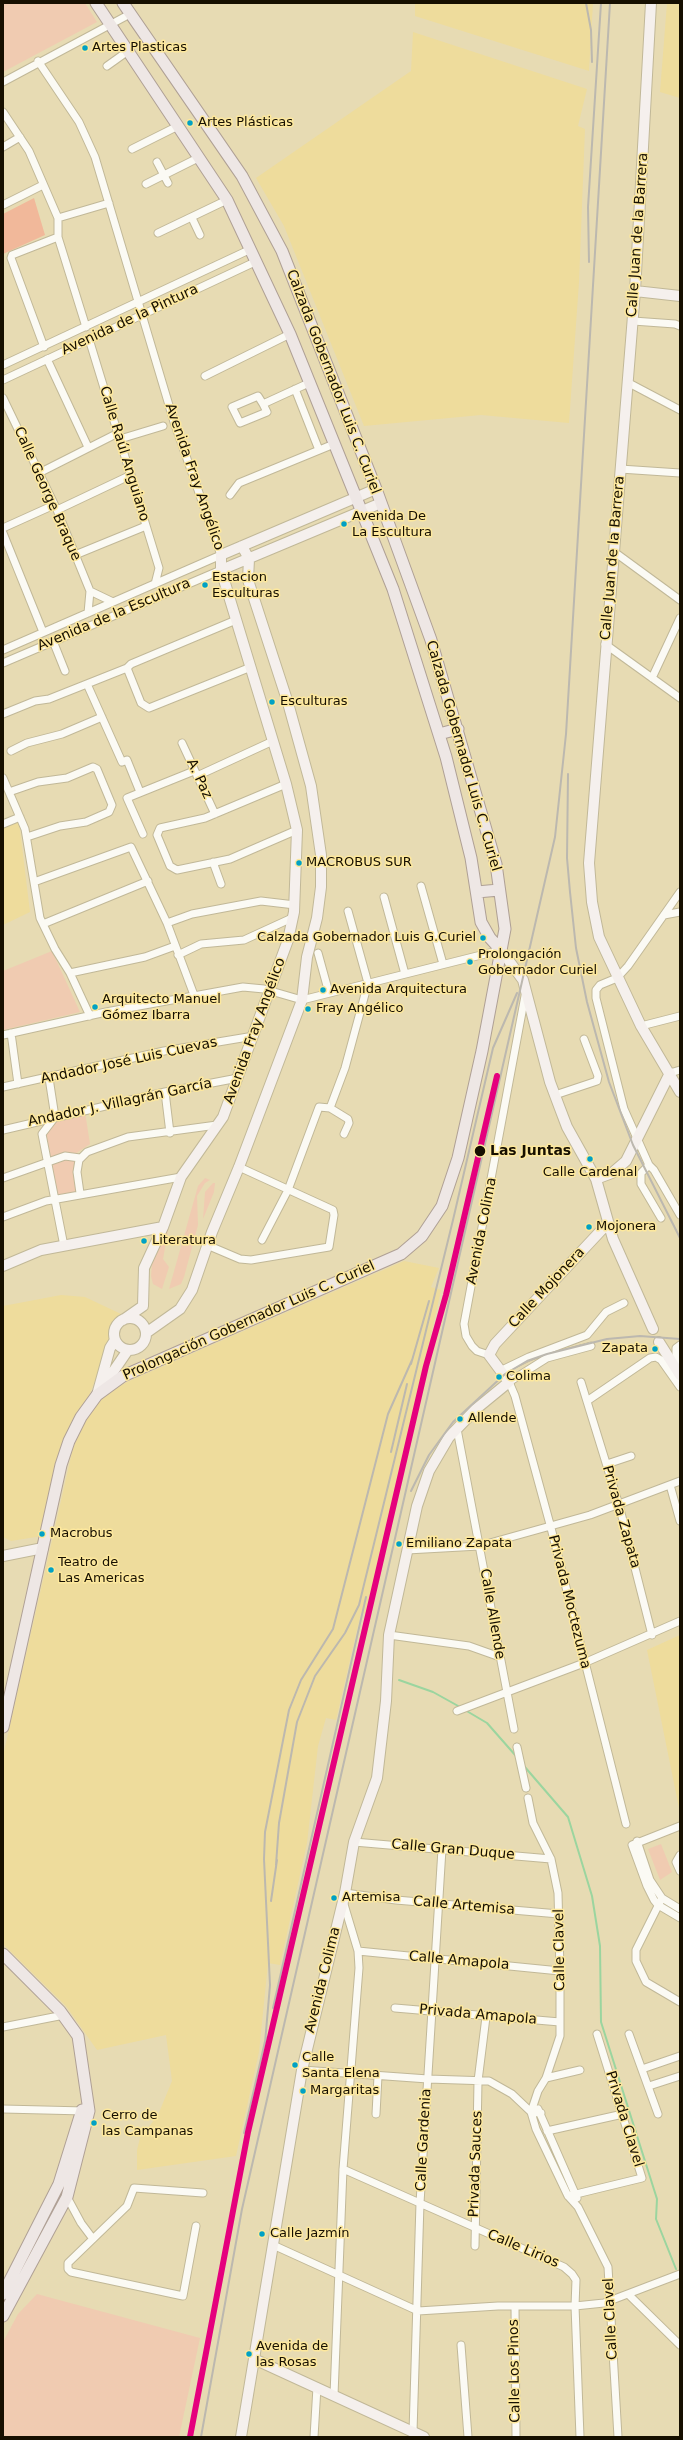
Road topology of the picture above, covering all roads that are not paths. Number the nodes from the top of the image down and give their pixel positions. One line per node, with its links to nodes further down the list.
1 (96, 3): 5 (main road, Calzada Gobernador Luis C. Curiel)
2 (123, 3): 4 (main road, Calzada Gobernador Luis C. Curiel)
3 (651, 3): 31 (street, Calle Juan de la Barrera)
4 (130, 14): 5 (street); 60 (main road, Calzada Gobernador Luis C. Curiel)
5 (110, 24): 6 (main road, Calzada Gobernador Luis C. Curiel); 7 (street)
6 (128, 51): 8 (street); 11 (main road, Calzada Gobernador Luis C. Curiel)
7 (38, 62): 9 (street); 22 (street, Avenida Fray Angélico)
8 (107, 66)
9 (3, 82)
10 (3, 112): 12 (street)
11 (178, 126): 14 (street); 15 (main road, Calzada Gobernador Luis C. Curiel)
12 (20, 137): 13 (street); 20 (street)
13 (3, 147)
14 (132, 149)
15 (198, 158): 17 (street); 21 (main road, Calzada Gobernador Luis C. Curiel)
16 (157, 162): 17 (street)
17 (164, 175): 18 (street); 19 (street)
18 (146, 184)
19 (168, 184)
20 (43, 185): 23 (street); 24 (street)
21 (227, 200): 25 (street); 29 (main road, Calzada Gobernador Luis C. Curiel)
22 (109, 203): 24 (street); 33 (street, Avenida Fray Angélico)
23 (3, 205)
24 (58, 218): 28 (street)
25 (192, 218): 26 (street); 27 (street)
26 (158, 234)
27 (200, 235)
28 (58, 237): 37 (street); 40 (street)
29 (251, 249): 30 (main road, Calzada Gobernador Luis C. Curiel); 33 (street, Avenida de la Pintura)
30 (257, 261): 34 (street, Avenida de la Pintura); 38 (main road, Calzada Gobernador Luis C. Curiel)
31 (635, 291): 32 (street); 35 (street, Calle Juan de la Barrera)
32 (680, 296)
33 (137, 301): 34 (street, Avenida Fray Angélico); 37 (street, Avenida de la Pintura)
34 (142, 314): 39 (street, Avenida de la Pintura); 72 (street, Avenida Fray Angélico)
35 (632, 321): 36 (street); 46 (street, Calle Juan de la Barrera)
36 (680, 326)
37 (86, 327): 40 (street, Avenida de la Pintura)
38 (290, 334): 43 (street); 45 (main road, Calzada Gobernador Luis C. Curiel)
39 (89, 339): 41 (street, Avenida de la Pintura); 52 (street, Calle Raúl Anguiano)
40 (44, 346): 42 (street, Avenida de la Pintura)
41 (48, 359): 44 (street, Avenida de la Pintura); 54 (street)
42 (3, 365)
43 (206, 376)
44 (3, 380)
45 (311, 382): 47 (street); 53 (main road, Calzada Gobernador Luis C. Curiel)
46 (627, 382): 50 (street); 56 (street, Calle Juan de la Barrera)
47 (294, 389): 49 (street); 55 (street)
48 (3, 398): 57 (street, Calle George Braque)
49 (263, 404): 49 (street)
50 (680, 410)
51 (163, 426): 52 (street)
52 (119, 436): 54 (street); 59 (street, Calle Raúl Anguiano)
53 (334, 444): 55 (street); 62 (main road, Calzada Gobernador Luis C. Curiel)
54 (88, 447): 57 (street)
55 (319, 450): 61 (street)
56 (620, 469): 58 (street); 70 (street, Calle Juan de la Barrera)
57 (39, 473): 64 (street, Calle George Braque)
58 (680, 473)
59 (131, 475): 64 (street); 66 (street, Calle Raúl Anguiano)
60 (376, 489): 62 (street, Avenida de la Escultura); 63 (main road, Calzada Gobernador Luis C. Curiel)
61 (230, 495)
62 (356, 496): 65 (main road, Calzada Gobernador Luis C. Curiel); 69 (street, Avenida de la Escultura)
63 (380, 503): 65 (street, Avenida de la Escultura); 97 (main road, Calzada Gobernador Luis C. Curiel)
64 (56, 507): 67 (street); 71 (street, Calle George Braque)
65 (361, 510): 73 (street, Avenida de la Escultura); 98 (main road, Calzada Gobernador Luis C. Curiel)
66 (146, 526): 71 (street); 74 (street, Calle Raúl Anguiano)
67 (3, 528)
68 (3, 533): 84 (street)
69 (242, 546): 72 (street, Avenida de la Escultura); 73 (street, Avenida Fray Angélico)
70 (613, 551): 79 (street); 86 (street, Calle Juan de la Barrera)
71 (74, 555): 78 (street, Calle George Braque)
72 (221, 555): 75 (street, Avenida Fray Angélico); 76 (street, Avenida de la Escultura)
73 (249, 559): 75 (street, Avenida de la Escultura); 142 (street, Avenida Fray Angélico)
74 (159, 568): 76 (street); 77 (street, Calle Raúl Anguiano)
75 (221, 570): 83 (street, Avenida Fray Angélico); 85 (street, Avenida de la Escultura)
76 (172, 576): 77 (street, Avenida de la Escultura)
77 (156, 584): 80 (street, Avenida de la Escultura)
78 (90, 591): 80 (street); 81 (street, Calle George Braque)
79 (680, 600)
80 (113, 602): 81 (street, Avenida de la Escultura)
81 (88, 613): 84 (street, Avenida de la Escultura)
82 (680, 618): 92 (street)
83 (236, 620): 89 (street, Avenida Fray Angélico); 90 (street)
84 (43, 632): 87 (street, Avenida de la Escultura)
85 (53, 642): 88 (street, Avenida de la Escultura); 91 (street)
86 (606, 644): 92 (street); 136 (street, Calle Juan de la Barrera)
87 (3, 650)
88 (3, 663)
89 (251, 666): 90 (street); 99 (street, Avenida Fray Angélico)
90 (127, 668): 93 (street)
91 (65, 671)
92 (652, 678): 94 (street)
93 (87, 684): 95 (street); 96 (street)
94 (680, 698)
95 (3, 714)
96 (102, 717): 101 (street); 106 (street)
97 (458, 729): 98 (main road); 118 (main road, Calzada Gobernador Luis C. Curiel)
98 (439, 734): 119 (main road, Calzada Gobernador Luis C. Curiel)
99 (273, 741): 102 (street); 104 (street, Avenida Fray Angélico)
100 (182, 743): 102 (street, A. Paz)
101 (10, 751)
102 (196, 774): 106 (street); 107 (street, A. Paz)
103 (3, 778): 105 (street)
104 (286, 784): 107 (street); 110 (street, Avenida Fray Angélico)
105 (9, 792): 108 (street); 112 (street)
106 (140, 792): 111 (street)
107 (215, 814): 113 (street)
108 (20, 817): 109 (street); 112 (street)
109 (3, 824)
110 (297, 830): 113 (street); 122 (street, Avenida Fray Angélico)
111 (143, 834)
112 (27, 837): 115 (street)
113 (213, 862): 116 (street)
114 (148, 881): 115 (street); 127 (street); 128 (street)
115 (34, 882): 128 (street)
116 (221, 884)
117 (421, 886): 133 (street)
118 (500, 890): 119 (main road); 130 (main road, Calzada Gobernador Luis C. Curiel)
119 (477, 892): 130 (main road, Calzada Gobernador Luis C. Curiel)
120 (680, 892): 125 (street)
121 (384, 897): 135 (street)
122 (295, 905): 126 (street, Avenida Fray Angélico); 127 (street)
123 (348, 911): 137 (street)
124 (680, 912): 125 (street)
125 (664, 915): 136 (street)
126 (292, 918): 132 (street); 138 (street, Avenida Fray Angélico)
127 (167, 923): 129 (street)
128 (43, 924): 134 (street)
129 (175, 946): 132 (street); 134 (street)
130 (502, 950): 133 (street); 139 (street); 201 (main road, Prolongación Gobernador Luis C. Curiel)
131 (318, 953): 140 (street)
132 (178, 955): 141 (street)
133 (443, 964): 135 (street)
134 (70, 973): 143 (street)
135 (405, 974): 137 (street)
136 (617, 978): 145 (street, Calle Juan de la Barrera); 165 (street)
137 (368, 983): 140 (street); 159 (street)
138 (270, 990): 141 (street); 142 (street); 148 (street, Avenida Fray Angélico)
139 (526, 992): 158 (street); 194 (street, Avenida Colima)
140 (329, 993): 142 (street)
141 (194, 995): 143 (street)
142 (302, 1000): 169 (street, Avenida Fray Angélico)
143 (90, 1016): 146 (street)
144 (680, 1016): 145 (street)
145 (641, 1026): 151 (street, Calle Juan de la Barrera)
146 (11, 1033): 147 (street); 154 (street)
147 (3, 1035)
148 (254, 1036): 152 (street, Andador José Luis Cuevas); 153 (street, Avenida Fray Angélico)
149 (584, 1039): 158 (street)
150 (680, 1070): 151 (street)
151 (670, 1073): 157 (street, Calle Juan de la Barrera); 165 (street)
152 (50, 1078): 154 (street, Andador José Luis Cuevas); 160 (street)
153 (238, 1078): 156 (street, Andador J. Villagrán García); 161 (street, Avenida Fray Angélico)
154 (18, 1084): 155 (street, Andador José Luis Cuevas)
155 (3, 1087)
156 (165, 1092): 160 (street, Andador J. Villagrán García); 163 (street)
157 (680, 1092)
158 (555, 1095): 172 (street)
159 (330, 1108): 164 (street); 173 (street)
160 (54, 1117): 162 (street, Andador J. Villagrán García); 167 (street)
161 (218, 1125): 163 (street); 170 (street, Avenida Fray Angélico)
162 (3, 1127)
163 (170, 1133): 166 (street)
164 (344, 1134)
165 (637, 1137): 168 (street); 172 (street)
166 (80, 1158): 167 (street); 174 (street)
167 (47, 1162): 171 (street); 175 (street)
168 (649, 1165): 176 (street); 178 (street)
169 (239, 1167): 173 (street); 182 (street, Avenida Fray Angélico)
170 (181, 1177): 174 (street); 180 (street, Avenida Fray Angélico)
171 (3, 1178)
172 (596, 1179): 179 (street)
173 (288, 1190): 181 (street); 182 (street)
174 (80, 1193): 175 (street)
175 (56, 1199): 177 (street); 183 (street)
176 (680, 1215)
177 (3, 1216)
178 (661, 1218)
179 (608, 1223): 187 (street); 194 (street, Calle Mojonera)
180 (163, 1227): 183 (street); 186 (street, Avenida Fray Angélico)
181 (262, 1240)
182 (207, 1245): 188 (street, Avenida Fray Angélico)
183 (64, 1246): 184 (street)
184 (3, 1266)
185 (624, 1303): 196 (street)
186 (123, 1320): 188 (street); 189 (street)
187 (653, 1329)
188 (146, 1333): 193 (street)
189 (115, 1340): 193 (street); 201 (street)
190 (659, 1342): 197 (street)
191 (680, 1345): 195 (street)
192 (591, 1346): 198 (street)
193 (128, 1350): 201 (street)
194 (489, 1355): 196 (street, Avenida Colima)
195 (680, 1362)
196 (502, 1370): 198 (street, Avenida Colima)
197 (680, 1375)
198 (509, 1382): 203 (street, Avenida Colima); 210 (street, Privada Moctezuma)
199 (581, 1382): 202 (street, Privada Zapata)
200 (680, 1387): 202 (street)
201 (97, 1395): 212 (main road, Prolongación Gobernador Luis C. Curiel)
202 (587, 1401): 205 (street, Privada Zapata)
203 (457, 1428): 211 (street, Calle Allende); 213 (street, Avenida Colima)
204 (631, 1456): 205 (street)
205 (607, 1464): 208 (street, Privada Zapata)
206 (680, 1481): 207 (street)
207 (670, 1485): 208 (street); 209 (street)
208 (619, 1505): 210 (street); 216 (street, Privada Zapata)
209 (680, 1521)
210 (551, 1528): 211 (street); 219 (street, Privada Moctezuma)
211 (480, 1546): 213 (street); 218 (street, Calle Allende)
212 (43, 1548): 214 (street); 222 (main road, Prolongación Gobernador Luis C. Curiel)
213 (407, 1550): 217 (street, Avenida Colima)
214 (3, 1556)
215 (680, 1621): 216 (street)
216 (652, 1635): 219 (street)
217 (389, 1636): 218 (street); 230 (street, Avenida Colima)
218 (500, 1657): 220 (street, Calle Allende)
219 (584, 1663): 220 (street); 227 (street, Privada Moctezuma)
220 (506, 1691): 221 (street); 223 (street, Calle Allende)
221 (457, 1711)
222 (3, 1727)
223 (514, 1730)
224 (517, 1747): 225 (street)
225 (526, 1788)
226 (528, 1798): 233 (street, Calle Clavel)
227 (626, 1824)
228 (680, 1826): 229 (street)
229 (637, 1841): 236 (street); 238 (street)
230 (354, 1842): 231 (street, Calle Gran Duque); 235 (street, Avenida Colima)
231 (442, 1849): 233 (street, Calle Gran Duque); 237 (street, Calle Gardenia)
232 (680, 1855): 234 (street)
233 (552, 1859): 240 (street, Calle Clavel)
234 (680, 1871)
235 (344, 1897): 237 (street, Calle Artemisa); 242 (street); 257 (street, Avenida Colima)
236 (662, 1898): 238 (street); 239 (street)
237 (439, 1904): 240 (street, Calle Artemisa); 244 (street, Calle Gardenia)
238 (658, 1904): 241 (street); 246 (street)
239 (680, 1909)
240 (559, 1914): 245 (street, Calle Clavel)
241 (680, 1918)
242 (358, 1951): 244 (street, Calle Amapola); 259 (street)
243 (3, 1954): 249 (main road)
244 (436, 1959): 245 (street, Calle Amapola); 248 (street, Calle Gardenia)
245 (560, 1971): 251 (street, Calle Clavel)
246 (680, 2002)
247 (395, 2008): 248 (street, Privada Amapola)
248 (433, 2012): 250 (street, Privada Amapola); 263 (street, Calle Gardenia)
249 (64, 2015): 252 (street); 268 (main road)
250 (486, 2017): 251 (street, Privada Amapola); 264 (street, Privada Sauces)
251 (560, 2022): 262 (street, Calle Clavel)
252 (3, 2028)
253 (597, 2034): 272 (street, Privada Clavel)
254 (629, 2034): 256 (street)
255 (680, 2056): 256 (street)
256 (642, 2068): 265 (street)
257 (302, 2070): 259 (street); 285 (street, Avenida Colima)
258 (580, 2070): 262 (street)
259 (349, 2074): 260 (street); 275 (street)
260 (378, 2076): 263 (street); 271 (street)
261 (680, 2076): 265 (street)
262 (546, 2078): 266 (street, Calle Clavel)
263 (428, 2079): 264 (street); 280 (street, Calle Gardenia)
264 (478, 2081): 269 (street); 283 (street, Privada Sauces)
265 (649, 2086): 273 (street)
266 (534, 2102): 269 (street, Calle Clavel); 270 (street, Calle Clavel)
267 (3, 2109): 268 (street)
268 (85, 2111): 279 (main road); 289 (main road)
269 (531, 2112): 270 (street); 278 (street, Calle Clavel)
270 (541, 2113): 274 (street, Calle Clavel)
271 (376, 2114)
272 (623, 2114): 274 (street); 277 (street, Privada Clavel)
273 (658, 2114)
274 (547, 2131): 277 (street, Calle Clavel)
275 (344, 2169): 280 (street, Calle Lirios); 287 (street)
276 (202, 2193): 284 (street)
277 (577, 2194): 278 (street, Privada Clavel); 281 (street, Calle Clavel)
278 (568, 2196): 281 (street, Calle Clavel)
279 (67, 2197): 284 (street); 295 (main road)
280 (420, 2203): 283 (street, Calle Lirios); 294 (street, Calle Gardenia)
281 (578, 2208): 291 (street, Calle Clavel)
282 (196, 2226): 284 (street)
283 (474, 2228): 286 (street, Privada Sauces); 293 (street, Calle Lirios)
284 (93, 2239)
285 (273, 2245): 287 (street); 298 (street, Avenida Colima)
286 (475, 2246)
287 (339, 2274): 294 (street); 300 (street)
288 (680, 2274): 290 (street)
289 (4, 2289)
290 (629, 2295): 291 (street); 297 (street)
291 (609, 2301): 293 (street); 308 (street, Calle Clavel)
292 (514, 2306): 293 (street); 294 (street); 306 (street, Calle Los Pinos)
293 (575, 2306): 307 (street, Calle Lirios)
294 (418, 2311): 301 (street, Calle Gardenia)
295 (3, 2316)
296 (461, 2345): 305 (street)
297 (680, 2345)
298 (254, 2359): 299 (street); 302 (street, Avenida Colima)
299 (316, 2386): 300 (street); 303 (street)
300 (334, 2395): 301 (street)
301 (413, 2432): 304 (street)
302 (240, 2437)
303 (314, 2437)
304 (424, 2437)
305 (468, 2437)
306 (516, 2437)
307 (580, 2437)
308 (618, 2437)

